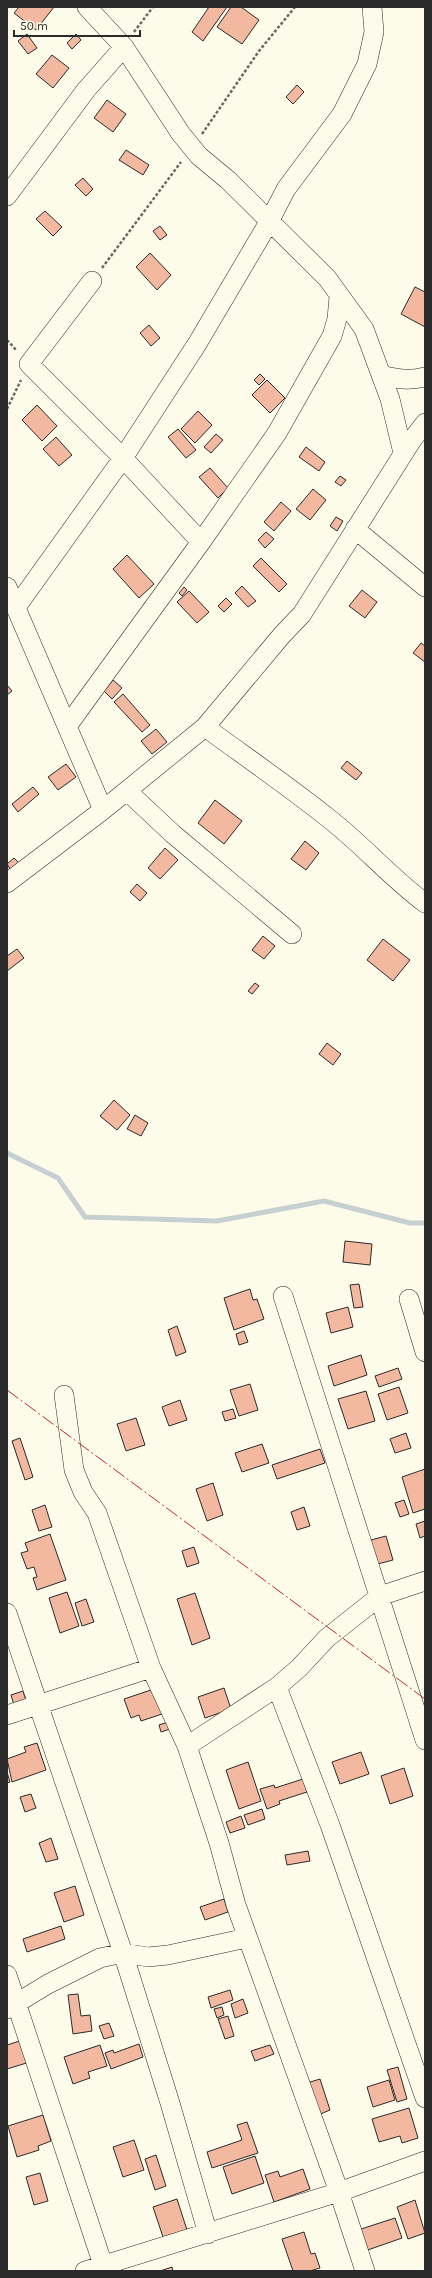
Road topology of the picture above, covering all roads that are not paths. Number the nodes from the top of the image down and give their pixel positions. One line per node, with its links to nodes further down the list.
1 (87, 7): 3 (street)
2 (372, 7): 5 (street)
3 (124, 47): 4 (street); 5 (street)
4 (7, 196)
5 (269, 222): 7 (street); 12 (street)
6 (92, 281): 12 (street)
7 (339, 296): 8 (street); 14 (street)
8 (381, 375): 9 (street); 11 (street)
9 (425, 377)
10 (425, 423): 11 (street)
11 (403, 453): 13 (street)
12 (123, 458): 14 (street); 17 (street)
13 (355, 529): 16 (street); 19 (street)
14 (201, 542): 18 (street)
15 (7, 586): 17 (street)
16 (425, 587)
17 (17, 606): 18 (street)
18 (68, 725): 21 (street)
19 (205, 727): 20 (street); 23 (street)
20 (127, 790): 21 (street); 24 (street)
21 (103, 810): 22 (street)
22 (7, 882)
23 (425, 903)
24 (292, 934)
25 (283, 1296): 30 (street)
26 (409, 1299): 27 (street)
27 (425, 1352)
28 (64, 1395): 32 (street)
29 (425, 1581): 30 (street)
30 (380, 1596): 33 (street); 36 (street)
31 (7, 1613): 34 (street)
32 (151, 1668): 34 (street); 37 (street)
33 (277, 1687): 37 (street); 42 (street)
34 (38, 1705): 35 (street); 39 (street)
35 (7, 1715)
36 (425, 1740)
37 (188, 1746): 38 (street)
38 (247, 1938): 39 (street); 44 (street)
39 (123, 1953): 41 (street); 45 (street)
40 (7, 1975): 41 (street)
41 (12, 2006): 46 (street)
42 (425, 2098)
43 (425, 2161): 44 (street)
44 (339, 2192): 45 (street); 48 (street)
45 (208, 2234): 46 (street)
46 (104, 2268): 47 (street)
47 (85, 2271)
48 (365, 2271)

